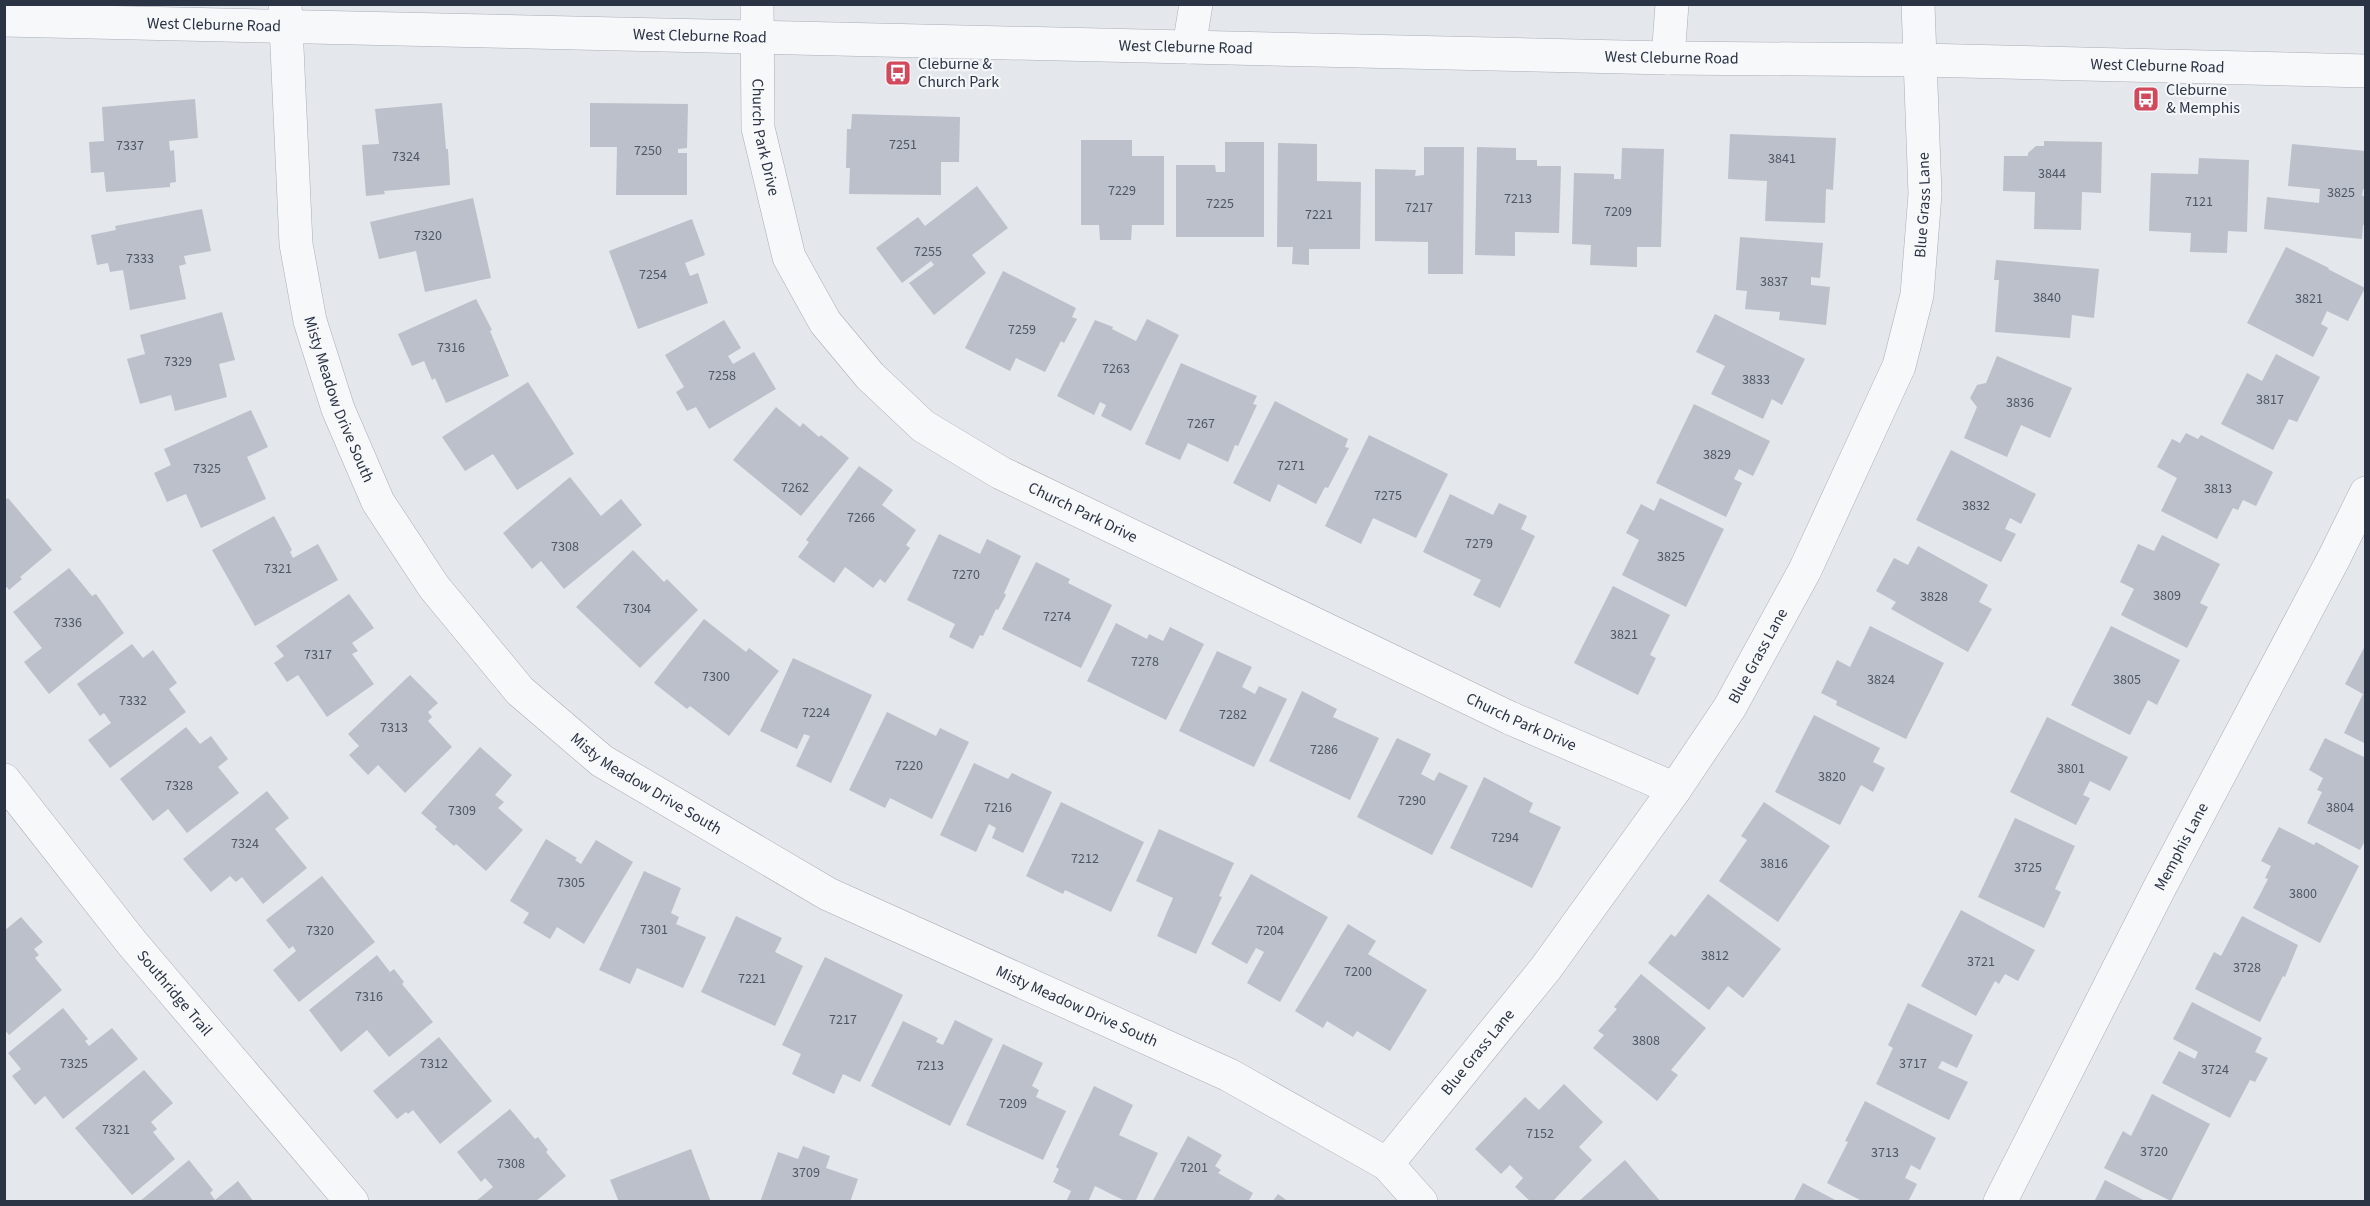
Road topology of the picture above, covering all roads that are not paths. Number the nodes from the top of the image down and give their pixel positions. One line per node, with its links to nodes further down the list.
1 (757, 4): 7 (street, Church Park Drive)
2 (1196, 4): 8 (street)
3 (1672, 4): 9 (street)
4 (1918, 4): 10 (street, Blue Grass Lane)
5 (285, 15): 6 (street, West Cleburne Road); 7 (street, West Cleburne Road); 15 (street, Misty Meadow Drive South)
6 (4, 20)
7 (758, 37): 8 (street, West Cleburne Road); 14 (street, Church Park Drive)
8 (1189, 47): 9 (street, West Cleburne Road)
9 (1668, 58): 10 (street, West Cleburne Road)
10 (1921, 60): 11 (street, West Cleburne Road); 14 (street, Blue Grass Lane)
11 (2366, 71)
12 (2366, 493): 18 (street, Memphis Lane)
13 (4, 780): 16 (street, Southridge Trail)
14 (1675, 789): 15 (street, Blue Grass Lane)
15 (1387, 1164): 17 (street, Misty Meadow Drive South)
16 (352, 1202)
17 (1422, 1202)
18 (2000, 1202)

